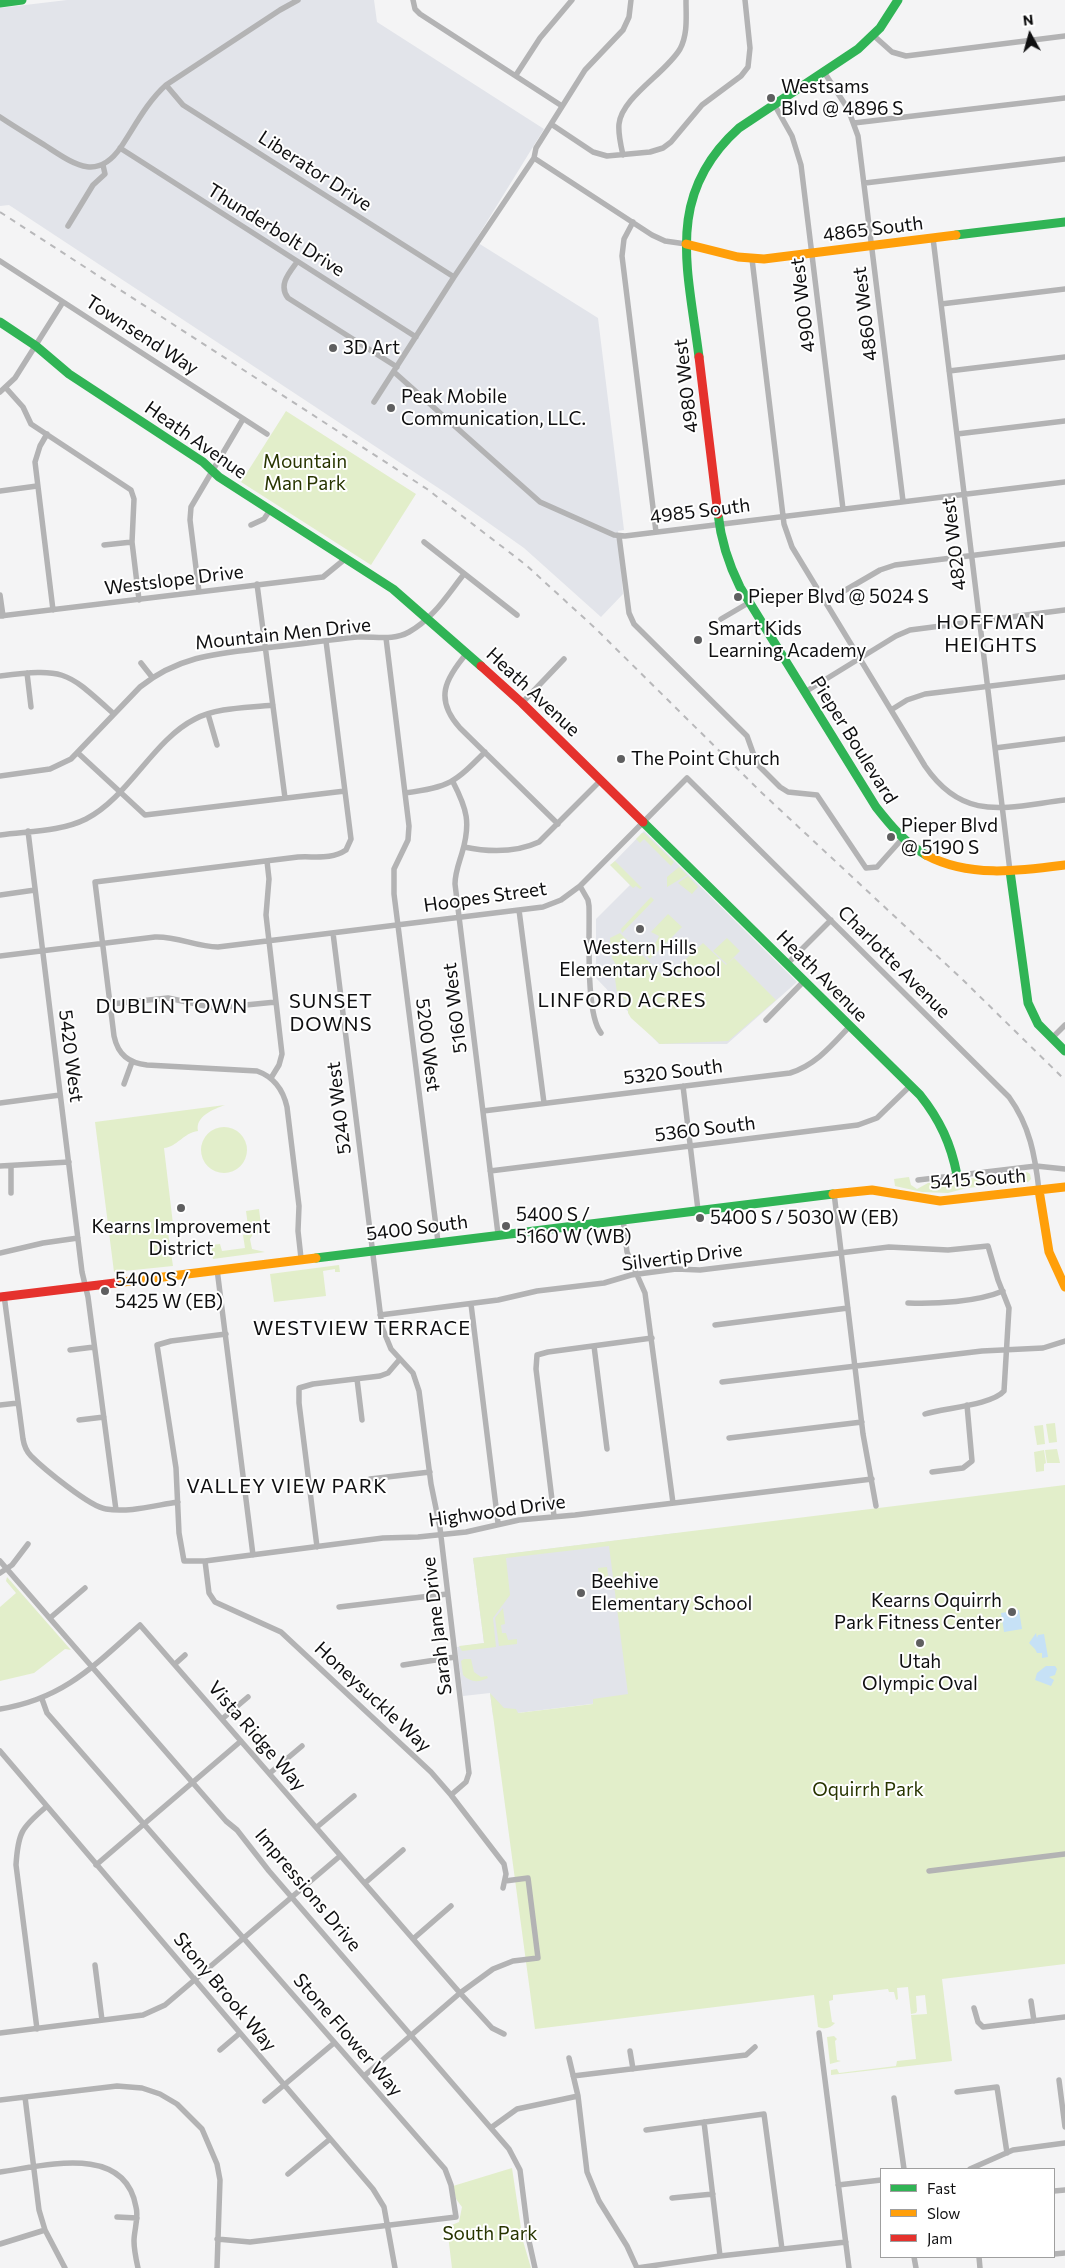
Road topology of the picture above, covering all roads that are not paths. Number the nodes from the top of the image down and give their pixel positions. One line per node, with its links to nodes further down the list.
1 (22, 0): 9 (street)
2 (298, 0): 14 (street)
3 (413, 0): 13 (street)
4 (572, 0): 13 (street)
5 (631, 0): 17 (street)
6 (686, 0): 22 (street)
7 (744, 0): 22 (street)
8 (898, 0): 10 (street, 4980 West)
9 (0, 3)
10 (873, 35): 11 (street); 12 (street, 4980 West)
11 (1065, 36)
12 (824, 72): 16 (street, 4980 West); 19 (street, 4860 West)
13 (516, 75): 17 (street)
14 (166, 85): 21 (street); 37 (street, Liberator Drive)
15 (1065, 98): 19 (street)
16 (774, 104): 31 (street, 4980 West); 33 (street, 4900 West)
17 (562, 106): 20 (street)
18 (0, 117): 25 (street)
19 (854, 123): 26 (street, 4860 West)
20 (551, 124): 22 (street); 23 (street)
21 (120, 148): 25 (street); 36 (street, Thunderbolt Drive)
22 (623, 155)
23 (534, 158): 27 (street); 37 (street)
24 (1065, 159): 26 (street)
25 (103, 165): 29 (street)
26 (865, 183): 32 (street, 4860 West)
27 (633, 222): 31 (street); 66 (street)
28 (1065, 222): 30 (street, 4865 South)
29 (68, 226)
30 (933, 238): 32 (street, 4865 South); 40 (street, 4820 West)
31 (686, 244): 34 (street, 4865 South); 64 (street, 4980 West)
32 (872, 245): 33 (street, 4865 South); 60 (street, 4860 West)
33 (812, 253): 34 (street, 4865 South); 61 (street, 4900 West)
34 (752, 259): 63 (street)
35 (0, 261): 39 (street, Townsend Way)
36 (297, 262): 42 (street, Thunderbolt Drive); 45 (street, 4985 South)
37 (454, 277): 42 (street)
38 (1065, 289): 40 (street)
39 (63, 302): 43 (street); 50 (street, Townsend Way)
40 (941, 304): 46 (street, 4820 West)
41 (0, 322): 43 (street, Heath Avenue)
42 (416, 337): 45 (street)
43 (36, 346): 47 (street); 55 (street, Heath Avenue)
44 (1065, 357): 46 (street)
45 (395, 370): 49 (street); 67 (street, 4985 South)
46 (949, 371): 54 (street, 4820 West)
47 (6, 388): 48 (street); 52 (street)
48 (0, 392)
49 (374, 402)
50 (244, 419): 53 (street, Townsend Way); 55 (street)
51 (1065, 421): 54 (street)
52 (47, 434): 57 (street); 68 (street)
53 (267, 434)
54 (957, 434): 59 (street, 4820 West)
55 (212, 471): 62 (street, Heath Avenue); 76 (street)
56 (1065, 482): 59 (street, 4985 South)
57 (37, 486): 58 (street); 81 (street)
58 (0, 491)
59 (964, 494): 60 (street, 4985 South); 72 (street, 4820 West)
60 (903, 502): 61 (street, 4985 South)
61 (843, 509): 63 (street, 4985 South)
62 (270, 510): 65 (street); 73 (street, Heath Avenue)
63 (783, 516): 64 (street, 4985 South); 80 (street)
64 (719, 524): 66 (street, 4985 South); 79 (street, Pieper Boulevard)
65 (251, 525)
66 (656, 532): 67 (street, 4985 South)
67 (619, 536): 126 (street)
68 (132, 542): 71 (street); 78 (street)
69 (424, 542): 74 (street)
70 (1065, 544): 72 (street)
71 (104, 545)
72 (972, 556): 80 (street); 87 (street, 4820 West)
73 (345, 559): 75 (street, Westslope Drive); 85 (street, Heath Avenue)
74 (464, 574): 83 (street); 85 (street, Mountain Men Drive)
75 (258, 584): 76 (street, Westslope Drive); 90 (street)
76 (199, 592): 78 (street, Westslope Drive)
77 (0, 595): 84 (street)
78 (139, 600): 81 (street, Westslope Drive)
79 (750, 602): 86 (street); 100 (street, Pieper Boulevard)
80 (825, 602): 92 (street)
81 (53, 610): 84 (street, Westslope Drive)
82 (1065, 610): 87 (street)
83 (517, 615)
84 (1, 616)
85 (428, 618): 88 (street, Mountain Men Drive); 91 (street, Heath Avenue)
86 (721, 619)
87 (980, 620): 92 (street); 99 (street, 4820 West)
88 (386, 638): 89 (street, Mountain Men Drive); 118 (street, 5200 West)
89 (326, 641): 90 (street, Mountain Men Drive); 117 (street)
90 (266, 648): 97 (street, Mountain Men Drive); 102 (street)
91 (467, 653): 101 (street, Heath Avenue); 110 (street)
92 (860, 658): 100 (street); 104 (street)
93 (564, 659): 101 (street)
94 (142, 663): 97 (street)
95 (27, 673): 96 (street); 103 (street); 105 (street)
96 (0, 676)
97 (152, 677): 105 (street, Mountain Men Drive)
98 (1065, 678): 99 (street)
99 (988, 687): 104 (street); 109 (street, 4820 West)
100 (805, 692): 126 (street, Pieper Boulevard)
101 (522, 703): 114 (street, Heath Avenue)
102 (273, 705): 106 (street); 119 (street)
103 (31, 707)
104 (891, 710): 121 (street)
105 (114, 714): 111 (street, Mountain Men Drive)
106 (208, 714): 108 (street); 116 (street)
107 (1065, 739): 109 (street)
108 (218, 745)
109 (995, 748): 121 (street, 4820 West)
110 (485, 752): 115 (street); 123 (street)
111 (78, 753): 112 (street, Mountain Men Drive); 116 (street)
112 (0, 776)
113 (687, 778): 122 (street, Hoopes Street); 136 (street, Charlotte Avenue)
114 (601, 780): 122 (street, Heath Avenue); 123 (street)
115 (453, 782): 118 (street); 127 (street, 5160 West)
116 (120, 791): 119 (street); 124 (street)
117 (345, 791): 119 (street); 128 (street)
118 (405, 793): 137 (street, 5200 West)
119 (285, 798)
120 (1065, 800): 121 (street)
121 (1003, 808): 130 (street, 4820 West)
122 (643, 822): 131 (street, Hoopes Street); 143 (street, Heath Avenue)
123 (558, 824): 127 (street)
124 (28, 831): 125 (street); 132 (street, 5420 West)
125 (0, 835)
126 (902, 838): 130 (street, Pieper Boulevard)
127 (464, 847): 135 (street, 5160 West)
128 (267, 861): 139 (street); 140 (street)
129 (1065, 865): 130 (street, Pieper Boulevard)
130 (1010, 871): 151 (street, 4820 West)
131 (580, 886): 134 (street, Hoopes Street); 150 (street)
132 (35, 890): 133 (street); 141 (street, 5420 West)
133 (0, 895)
134 (519, 910): 135 (street, Hoopes Street); 160 (street)
135 (459, 917): 137 (street, Hoopes Street); 161 (street, 5160 West)
136 (831, 920): 143 (street); 166 (street, Charlotte Avenue)
137 (398, 925): 138 (street, Hoopes Street); 179 (street, 5200 West)
138 (334, 933): 139 (street, Hoopes Street); 180 (street, 5240 West)
139 (269, 941): 140 (street, Hoopes Street); 145 (street)
140 (103, 943): 141 (street, Hoopes Street); 146 (street)
141 (42, 950): 142 (street, Hoopes Street); 158 (street, 5420 West)
142 (0, 956)
143 (787, 964): 144 (street, Heath Avenue)
144 (804, 981): 147 (street); 149 (street, Heath Avenue)
145 (276, 1002): 146 (street); 154 (street)
146 (110, 1004): 153 (street)
147 (766, 1020)
148 (1065, 1025): 151 (street)
149 (850, 1026): 156 (street, 5320 South); 157 (street, Heath Avenue)
150 (601, 1033)
151 (1052, 1038): 152 (street, 4820 West)
152 (1065, 1051)
153 (132, 1062): 154 (street); 155 (street)
154 (271, 1078): 183 (street)
155 (124, 1084)
156 (683, 1086): 160 (street, 5320 South); 162 (street)
157 (910, 1086): 162 (street, 5360 South); 169 (street, Heath Avenue)
158 (60, 1095): 159 (street); 163 (street, 5420 West)
159 (0, 1103)
160 (544, 1103): 161 (street, 5320 South)
161 (483, 1111): 168 (street, 5160 West)
162 (690, 1146): 168 (street, 5360 South); 175 (street)
163 (69, 1162): 165 (street); 178 (street, 5420 West)
164 (0, 1166): 165 (street)
165 (10, 1166): 173 (street)
166 (1036, 1166): 167 (street); 169 (street); 172 (street, Charlotte Avenue)
167 (1065, 1169)
168 (490, 1171): 177 (street, 5160 West)
169 (957, 1175): 170 (street)
170 (918, 1180)
171 (1065, 1187): 172 (street, 5415 South)
172 (1039, 1190): 174 (street, 5415 South); 187 (street)
173 (12, 1193)
174 (834, 1193): 175 (street, 5400 South); 182 (street)
175 (698, 1210): 176 (street, 5400 South)
176 (623, 1219): 177 (street, 5400 South); 185 (street)
177 (498, 1234): 179 (street, 5400 South)
178 (78, 1238): 181 (street); 186 (street, 5420 West)
179 (438, 1242): 180 (street, 5400 South)
180 (372, 1250): 183 (street, 5400 South); 193 (street, Sarah Jane Drive)
181 (0, 1253)
182 (841, 1253): 185 (street, Silvertip Drive); 188 (street, Silvertip Drive); 192 (street)
183 (301, 1258): 184 (street, 5400 South)
184 (217, 1269): 186 (street, 5400 South); 195 (street)
185 (638, 1274): 191 (street, Silvertip Drive); 196 (street)
186 (85, 1285): 189 (street, 5400 South); 199 (street, 5420 West)
187 (1065, 1287)
188 (1003, 1291): 190 (street); 200 (street)
189 (1, 1295): 206 (street)
190 (908, 1303)
191 (470, 1304): 193 (street, Silvertip Drive); 225 (street)
192 (848, 1308): 194 (street); 203 (street)
193 (380, 1316): 202 (street, Sarah Jane Drive)
194 (715, 1325)
195 (226, 1334): 220 (street); 229 (street)
196 (652, 1338): 198 (street); 221 (street)
197 (1065, 1341): 200 (street)
198 (594, 1346): 215 (street); 224 (street)
199 (94, 1347): 201 (street); 210 (street, 5420 West)
200 (1006, 1349): 203 (street); 208 (street)
201 (70, 1350)
202 (400, 1358): 204 (street); 216 (street, Sarah Jane Drive)
203 (855, 1366): 205 (street); 213 (street)
204 (357, 1379): 212 (street); 228 (street)
205 (722, 1382)
206 (18, 1403): 207 (street); 223 (street)
207 (0, 1405)
208 (967, 1405): 209 (street); 217 (street)
209 (925, 1414)
210 (104, 1418): 211 (street); 223 (street, 5420 West)
211 (79, 1420)
212 (362, 1420)
213 (862, 1422): 214 (street); 219 (street)
214 (729, 1438)
215 (607, 1449)
216 (430, 1472): 218 (street); 226 (street, Sarah Jane Drive)
217 (932, 1472)
218 (370, 1479)
219 (872, 1479): 221 (street, Highwood Drive); 222 (street)
220 (178, 1502): 223 (street); 231 (street, Highwood Drive)
221 (673, 1503): 224 (street, Highwood Drive)
222 (876, 1506)
223 (116, 1510)
224 (554, 1516): 225 (street, Highwood Drive)
225 (498, 1523): 226 (street, Highwood Drive)
226 (441, 1534): 228 (street, Highwood Drive); 235 (street, Sarah Jane Drive)
227 (28, 1544): 232 (street)
228 (318, 1547): 229 (street, Highwood Drive)
229 (253, 1555): 231 (street, Highwood Drive)
230 (0, 1561): 232 (street, Impressions Drive)
231 (205, 1561): 252 (street, Honeysuckle Way)
232 (6, 1569): 233 (street); 237 (street, Impressions Drive)
233 (0, 1573)
234 (85, 1588): 237 (street)
235 (447, 1594): 236 (street); 239 (street, Sarah Jane Drive)
236 (339, 1607)
237 (50, 1618): 242 (street, Impressions Drive)
238 (185, 1655): 240 (street)
239 (455, 1657): 241 (street); 252 (street, Sarah Jane Drive)
240 (175, 1664): 242 (street, Vista Ridge Way); 246 (street, Vista Ridge Way)
241 (403, 1665)
242 (92, 1668): 244 (street, Vista Ridge Way); 251 (street, Impressions Drive)
243 (248, 1697): 246 (street)
244 (42, 1699): 245 (street, Vista Ridge Way); 255 (street, Stone Flower Way)
245 (0, 1709)
246 (222, 1719): 247 (street, Vista Ridge Way)
247 (241, 1741): 250 (street, Vista Ridge Way); 251 (street)
248 (302, 1746): 250 (street)
249 (0, 1751): 254 (street, Stony Brook Way)
250 (270, 1773): 256 (street, Vista Ridge Way)
251 (192, 1782): 255 (street); 265 (street, Impressions Drive)
252 (451, 1795): 262 (street, Honeysuckle Way)
253 (354, 1796): 256 (street)
254 (46, 1807): 260 (street, Stony Brook Way); 277 (street)
255 (144, 1823): 260 (street); 267 (street, Stone Flower Way)
256 (317, 1827): 259 (street, Vista Ridge Way)
257 (403, 1850): 263 (street)
258 (1065, 1854): 261 (street)
259 (340, 1856): 263 (street, Vista Ridge Way); 265 (street)
260 (96, 1865): 270 (street, Stony Brook Way)
261 (929, 1871)
262 (505, 1881): 264 (street, Honeysuckle Way); 271 (street)
263 (365, 1883): 268 (street, Vista Ridge Way)
264 (503, 1888)
265 (293, 1898): 267 (street); 282 (street, Impressions Drive)
266 (451, 1906): 268 (street)
267 (245, 1939): 270 (street); 283 (street, Stone Flower Way)
268 (413, 1939): 271 (street, Vista Ridge Way)
269 (95, 1965): 275 (street)
270 (195, 1981): 275 (street); 279 (street, Stony Brook Way)
271 (460, 1994): 281 (street, Vista Ridge Way); 282 (street)
272 (1031, 2001): 276 (street)
273 (974, 2008): 276 (street)
274 (1065, 2017): 276 (street)
275 (102, 2020): 277 (street)
276 (1034, 2021)
277 (37, 2028): 278 (street)
278 (0, 2033)
279 (240, 2033): 285 (street); 292 (street, Stony Brook Way)
280 (819, 2033): 312 (street)
281 (504, 2034)
282 (411, 2035): 289 (street); 301 (street, Impressions Drive)
283 (334, 2043): 289 (street, Stone Flower Way); 292 (street)
284 (755, 2047): 288 (street)
285 (220, 2050)
286 (630, 2051): 288 (street)
287 (569, 2058): 290 (street)
288 (633, 2069): 290 (street)
289 (364, 2076): 317 (street, Stone Flower Way)
290 (573, 2076): 294 (street)
291 (1059, 2080): 300 (street)
292 (285, 2086): 298 (street); 303 (street, Stony Brook Way)
293 (958, 2092): 305 (street)
294 (578, 2096): 301 (street); 329 (street)
295 (25, 2097): 297 (street); 306 (street); 319 (street)
296 (894, 2098): 307 (street)
297 (0, 2100)
298 (265, 2101)
299 (704, 2122): 302 (street); 313 (street); 322 (street)
300 (1065, 2126)
301 (492, 2127): 328 (street, Impressions Drive)
302 (646, 2130)
303 (330, 2139): 310 (street); 317 (street, Stony Brook Way)
304 (1065, 2143): 305 (street)
305 (1006, 2153): 308 (street)
306 (33, 2168): 309 (street); 316 (street); 318 (street)
307 (904, 2168)
308 (973, 2168)
309 (0, 2172)
310 (288, 2174)
311 (880, 2180): 312 (street)
312 (838, 2185): 320 (street)
313 (713, 2194): 314 (street); 323 (street)
314 (672, 2198)
315 (118, 2217): 316 (street)
316 (137, 2218): 325 (street)
317 (389, 2226): 319 (street, Stone Flower Way); 327 (street, Stony Brook Way)
318 (45, 2230): 321 (street); 324 (street)
319 (217, 2239): 326 (street)
320 (846, 2242): 322 (street); 330 (street)
321 (0, 2244)
322 (782, 2249): 323 (street)
323 (720, 2256): 329 (street)
324 (65, 2268)
325 (138, 2268)
326 (217, 2268)
327 (395, 2268)
328 (535, 2268)
329 (637, 2268)
330 (849, 2268)

